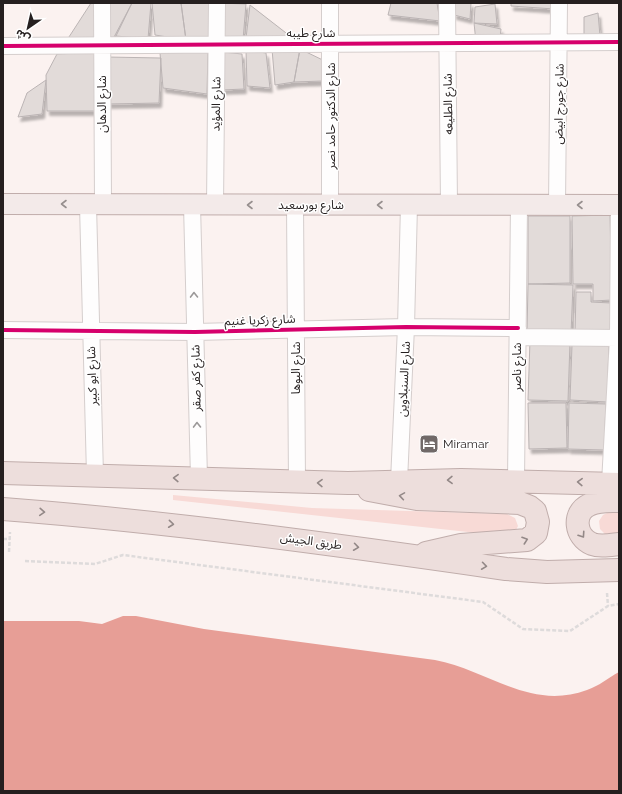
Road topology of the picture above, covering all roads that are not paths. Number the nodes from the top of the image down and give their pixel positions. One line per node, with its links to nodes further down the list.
1 (102, 3): 10 (street, شارع الدهان)
2 (217, 3): 11 (street, شارع المؤيد)
3 (330, 3): 6 (street, شارع الدكتور حامد نصر)
4 (447, 3): 7 (street, شارع الطليعه)
5 (559, 3): 8 (street, شارع جورج ابيض)
6 (331, 42): 7 (street, شارع طيبه); 11 (street, شارع طيبه); 18 (street, شارع الدكتور حامد نصر)
7 (448, 42): 8 (street, شارع طيبه); 20 (street, شارع الطليعه)
8 (559, 42): 9 (street, شارع طيبه); 22 (street, شارع جورج ابيض)
9 (619, 42)
10 (102, 44): 11 (street, شارع طيبه); 12 (street, شارع طيبه); 14 (street, شارع الدهان)
11 (217, 44): 16 (street, شارع المؤيد)
12 (3, 46)
13 (3, 204): 14 (main road, شارع بورسعيد, one-way to 13)
14 (95, 204): 15 (main road, شارع بورسعيد); 27 (street, شارع ابو كبير)
15 (192, 205): 16 (main road, شارع بورسعيد); 28 (street, شارع كفر صقر, one-way to 15)
16 (215, 205): 17 (main road, شارع بورسعيد, one-way to 16)
17 (295, 205): 18 (main road, شارع بورسعيد); 25 (street, شارع البوها)
18 (330, 205): 19 (main road, شارع بورسعيد, one-way to 18)
19 (409, 205): 20 (main road, شارع بورسعيد); 24 (street, شارع السنبلاوين)
20 (449, 205): 21 (main road, شارع بورسعيد)
21 (519, 205): 22 (main road, شارع بورسعيد); 29 (street, شارع ناصر)
22 (557, 205): 23 (main road, شارع بورسعيد, one-way to 22)
23 (619, 205): 30 (street)
24 (406, 327): 25 (street, شارع زكريا غنيم); 29 (street, شارع زكريا غنيم); 34 (street, شارع السنبلاوين)
25 (296, 328): 28 (street, شارع زكريا غنيم); 36 (street, شارع البوها)
26 (3, 330): 27 (street, شارع زكريا غنيم)
27 (90, 331): 28 (street, شارع زكريا غنيم); 32 (street, شارع ابو كبير)
28 (195, 332): 33 (street, شارع كفر صقر, one-way to 28)
29 (518, 332): 30 (street, شارع زكريا غنيم); 35 (street, شارع ناصر)
30 (619, 338): 38 (street)
31 (3, 473): 32 (highway)
32 (95, 475): 33 (highway, one-way to 32)
33 (199, 478): 36 (highway)
34 (399, 480): 35 (highway, one-way to 34); 37 (highway)
35 (516, 480): 38 (highway, one-way to 35)
36 (298, 482): 37 (highway, one-way to 36)
37 (348, 483): 41 (highway, one-way to 37)
38 (616, 489): 40 (highway, one-way to 40)
39 (3, 509): 41 (highway, طريق الجيش, one-way to 41)
40 (619, 544)
41 (418, 556): 42 (highway, طريق الجيش, one-way to 42)
42 (619, 570)

